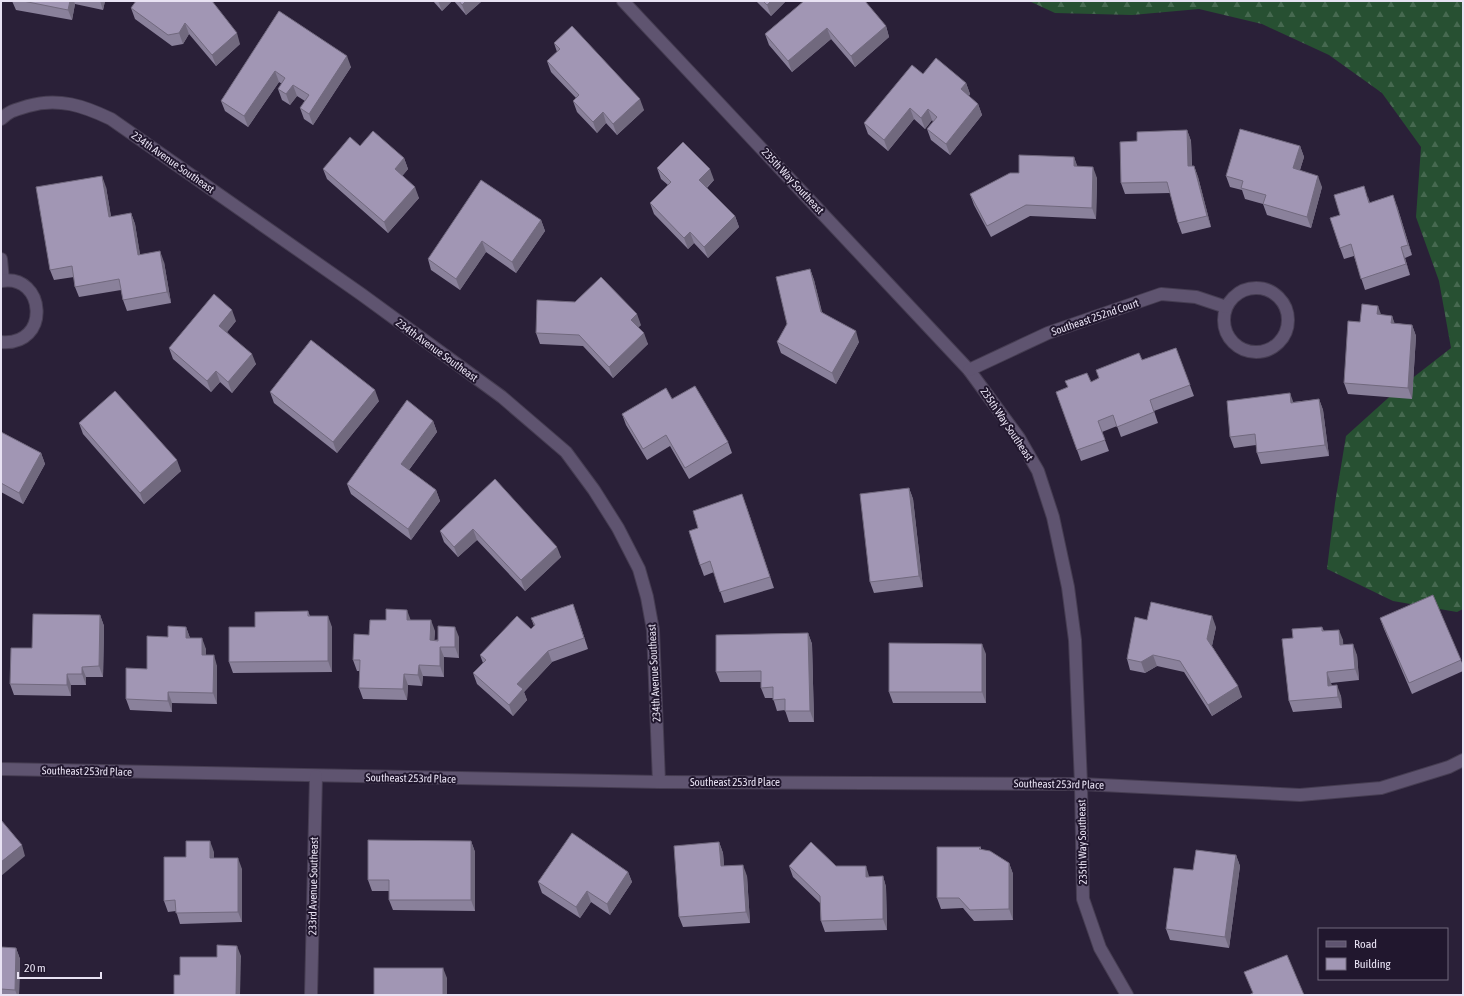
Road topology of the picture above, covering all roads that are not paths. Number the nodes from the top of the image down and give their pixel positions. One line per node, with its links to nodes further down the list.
1 (623, 1): 7 (street, 235th Way Southeast)
2 (1, 119): 11 (street, 234th Avenue Southeast)
3 (1, 259): 4 (street)
4 (2, 281): 6 (street)
5 (1226, 307): 5 (street); 7 (street, Southeast 252nd Court)
6 (1, 342)
7 (969, 370): 12 (street, 235th Way Southeast)
8 (1463, 760): 12 (street, Southeast 253rd Place)
9 (1, 769): 10 (street, Southeast 253rd Place)
10 (316, 776): 11 (street, Southeast 253rd Place); 13 (street, 233rd Avenue Southeast)
11 (659, 782): 12 (street, Southeast 253rd Place)
12 (1081, 784): 14 (street, 235th Way Southeast)
13 (311, 995)
14 (1128, 995)

